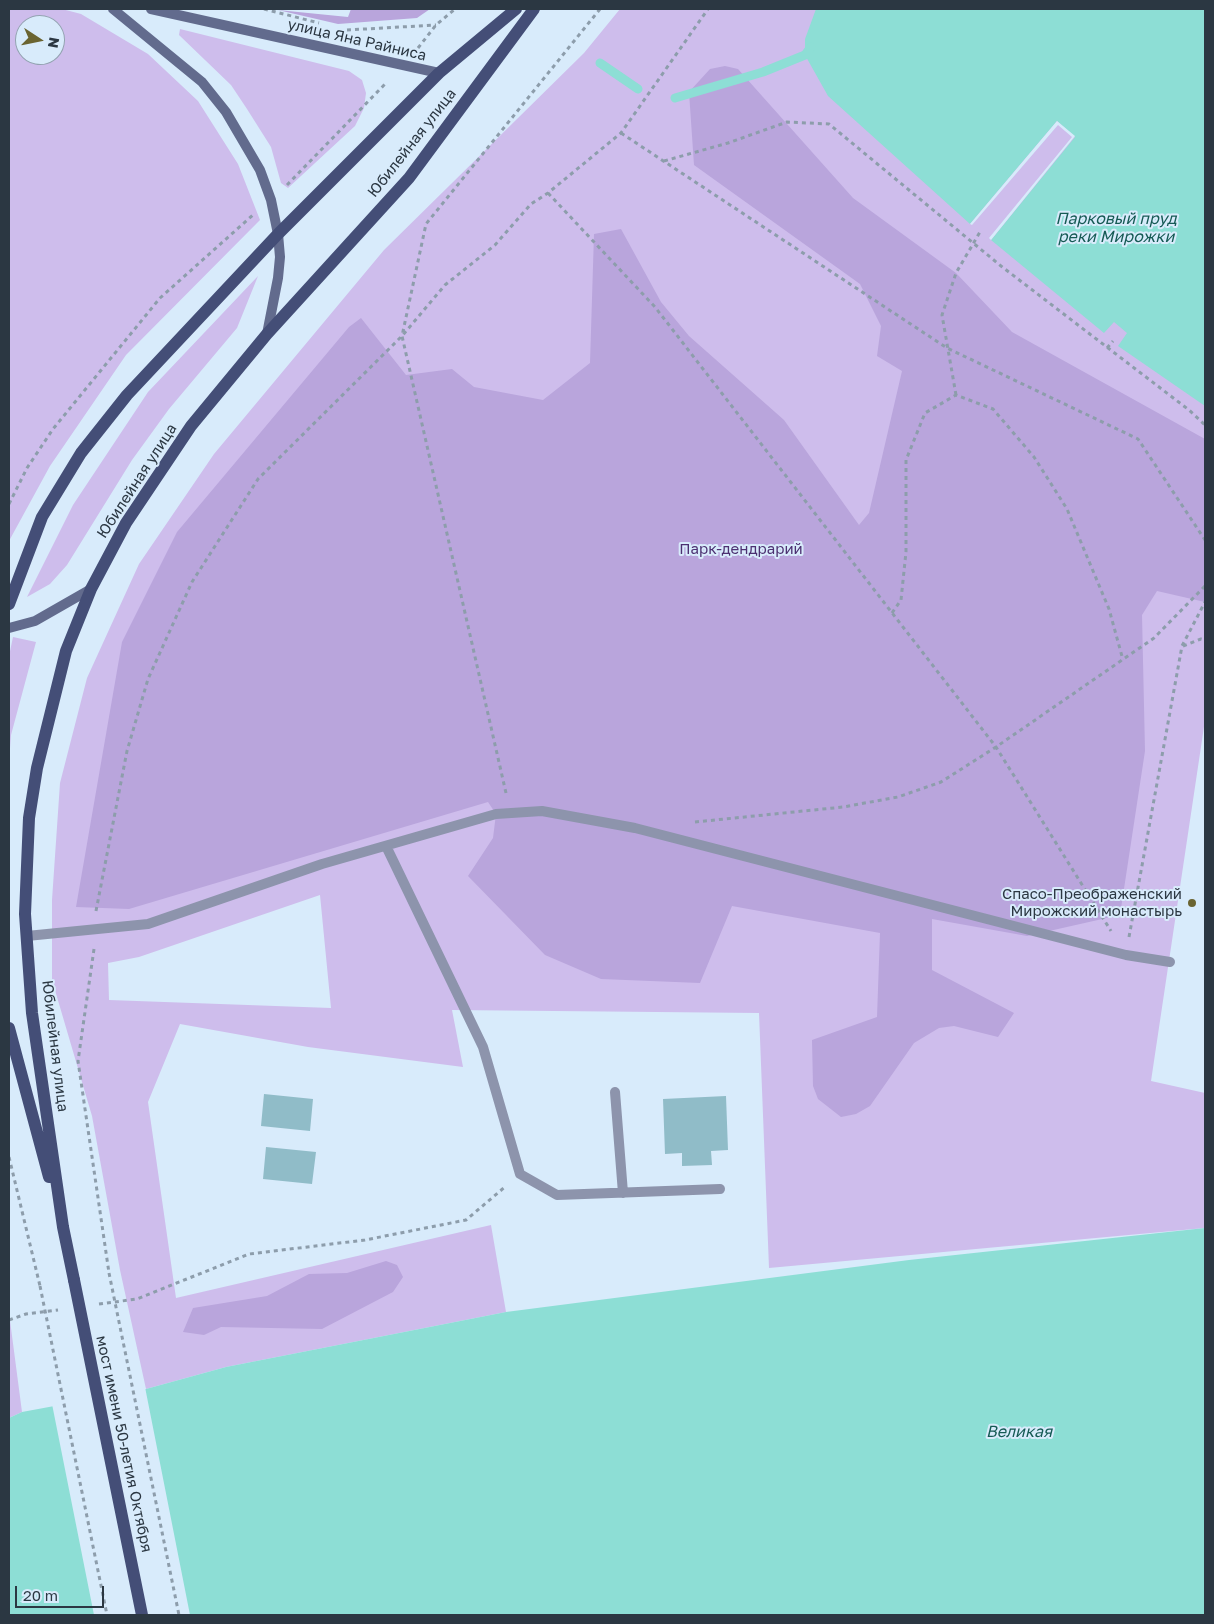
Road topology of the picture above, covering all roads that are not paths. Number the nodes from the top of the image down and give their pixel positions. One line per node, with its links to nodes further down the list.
1 (113, 9): 6 (street)
2 (151, 9): 5 (street, улица Яна Райниса)
3 (516, 9): 5 (main road, Юбилейная улица)
4 (534, 9): 7 (main road, Юбилейная улица)
5 (439, 73): 6 (main road, Юбилейная улица)
6 (278, 234): 7 (street); 9 (main road, Юбилейная улица)
7 (267, 334): 8 (main road, Юбилейная улица)
8 (91, 589): 10 (street); 12 (main road, Юбилейная улица)
9 (9, 604)
10 (9, 628)
11 (386, 846): 12 (lane); 13 (lane); 17 (lane)
12 (26, 936): 18 (main road, Юбилейная улица)
13 (1170, 962)
14 (9, 1028): 18 (main road, Юбилейная улица)
15 (615, 1092): 17 (lane)
16 (720, 1189): 17 (lane)
17 (623, 1193)
18 (63, 1227): 19 (main road, Юбилейная улица)
19 (74, 1280): 20 (main road, мост имени 50-летия Октября, bridge)
20 (142, 1615)

